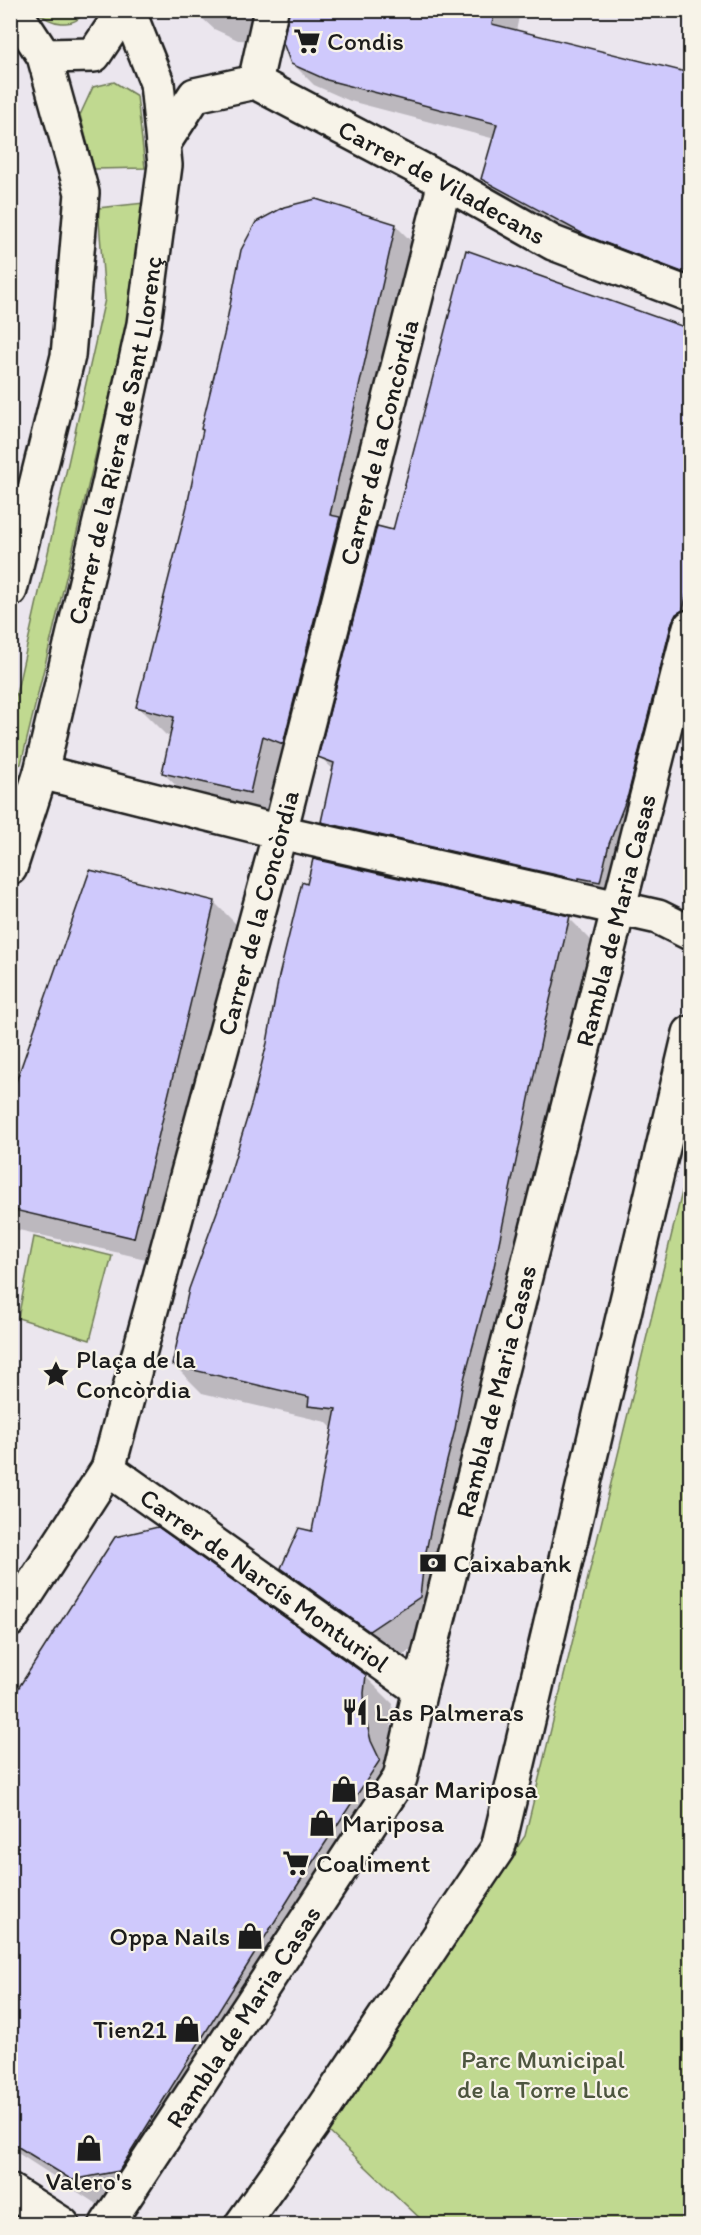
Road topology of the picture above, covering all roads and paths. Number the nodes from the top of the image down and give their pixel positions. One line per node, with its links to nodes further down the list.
1 (14, 10): 5 (street)
2 (126, 10): 5 (street); 8 (street, Carrer de la Riera de Sant Llorenç)
3 (132, 10): 7 (street)
4 (271, 10): 6 (street)
5 (44, 56): 11 (street)
6 (255, 82): 7 (street); 9 (street, Carrer de Viladecans)
7 (195, 94): 8 (street)
8 (163, 144): 13 (street, Carrer de la Riera de Sant Llorenç)
9 (446, 182): 10 (street, Carrer de Viladecans); 14 (street, Carrer de la Concòrdia)
10 (690, 295)
11 (10, 590)
12 (690, 627): 16 (street, Rambla de Maria Casas)
13 (41, 772): 14 (street); 15 (street, Carrer de la Riera de Sant Llorenç)
14 (280, 832): 16 (street); 19 (street, Carrer de la Concòrdia)
15 (10, 868)
16 (619, 909): 17 (street); 21 (street, Rambla de Maria Casas)
17 (690, 933)
18 (690, 1033): 25 (street)
19 (108, 1469): 20 (street, Carrer de la Concòrdia); 21 (street, Carrer de Narcís Monturiol)
20 (10, 1620)
21 (420, 1690): 24 (street, Rambla de Maria Casas)
22 (10, 2191): 23 (street)
23 (62, 2224)
24 (107, 2224)
25 (242, 2224)

